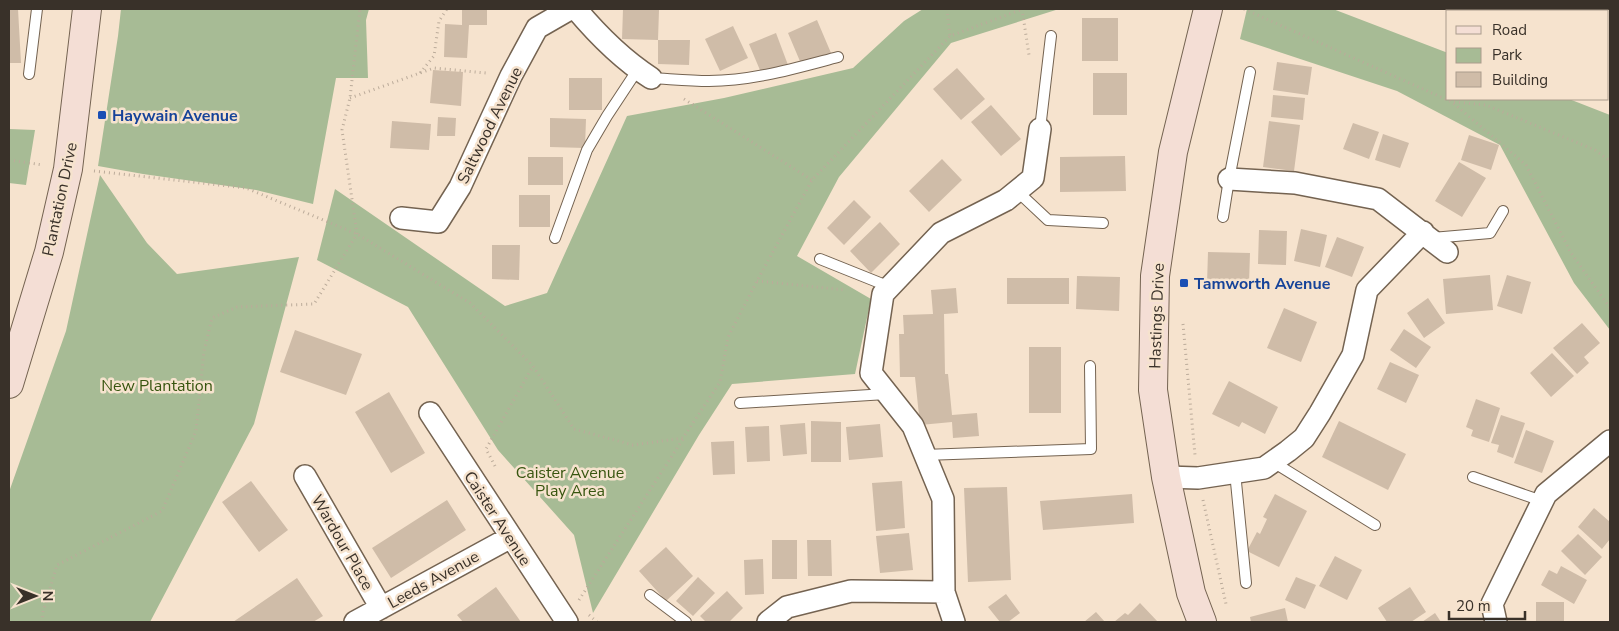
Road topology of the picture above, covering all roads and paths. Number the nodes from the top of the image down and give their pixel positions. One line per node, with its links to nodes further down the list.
1 (37, 9): 15 (lane)
2 (87, 9): 26 (street, Plantation Drive)
3 (360, 9): 19 (path)
4 (447, 9): 16 (path)
5 (570, 9): 18 (street, Saltwood Avenue)
6 (576, 9): 17 (street)
7 (947, 9): 11 (path)
8 (1022, 9): 11 (path)
9 (1208, 9): 56 (street, Hastings Drive)
10 (1244, 9): 20 (path)
11 (950, 36): 28 (path)
12 (1051, 36): 23 (lane)
13 (838, 57): 17 (lane)
14 (1250, 72): 27 (lane)
15 (30, 74)
16 (420, 74): 18 (path); 19 (path)
17 (645, 74): 28 (path); 36 (lane)
18 (512, 76): 32 (street, Saltwood Avenue)
19 (350, 98): 34 (path)
20 (1446, 99)
21 (1448, 100): 22 (path)
22 (1452, 102): 25 (path); 41 (path)
23 (1040, 129): 29 (street)
24 (9, 160): 26 (path)
25 (1610, 161)
26 (68, 169): 34 (path); 45 (street, Plantation Drive)
27 (1228, 178): 31 (lane); 35 (street)
28 (812, 180): 39 (path)
29 (1017, 191): 33 (lane); 40 (street)
30 (1502, 211): 35 (lane)
31 (1223, 217)
32 (401, 218)
33 (1103, 223)
34 (357, 234): 43 (path); 69 (path)
35 (1426, 235): 37 (street); 52 (street)
36 (556, 238)
37 (1448, 252)
38 (820, 259): 40 (lane)
39 (757, 281): 40 (path); 49 (path)
40 (886, 291): 46 (street)
41 (1610, 308)
42 (1182, 320): 58 (path)
43 (533, 366): 49 (path); 53 (path)
44 (1090, 366): 51 (lane)
45 (9, 384)
46 (888, 394): 47 (lane); 51 (street)
47 (740, 403)
48 (430, 413): 61 (street, Caister Avenue)
49 (683, 438): 65 (path)
50 (1610, 441): 59 (street)
51 (924, 455): 63 (street)
52 (1273, 462): 54 (street); 60 (lane)
53 (496, 466)
54 (1235, 472): 58 (street); 62 (lane)
55 (305, 476): 67 (street, Wardour Place)
56 (1166, 477): 58 (street); 75 (street, Hastings Drive)
57 (1473, 477): 59 (lane)
58 (1198, 478): 66 (path)
59 (1542, 501): 76 (street)
60 (1375, 525)
61 (511, 537): 67 (street, Leeds Avenue); 68 (street, Caister Avenue)
62 (1246, 583)
63 (944, 592): 73 (street); 74 (street)
64 (650, 595): 72 (lane)
65 (572, 596)
66 (1226, 607)
67 (381, 608): 70 (street, Leeds Avenue)
68 (575, 616): 71 (path)
69 (42, 622)
70 (355, 622)
71 (597, 622)
72 (686, 622)
73 (768, 622)
74 (954, 622)
75 (1202, 622)
76 (1496, 622)

